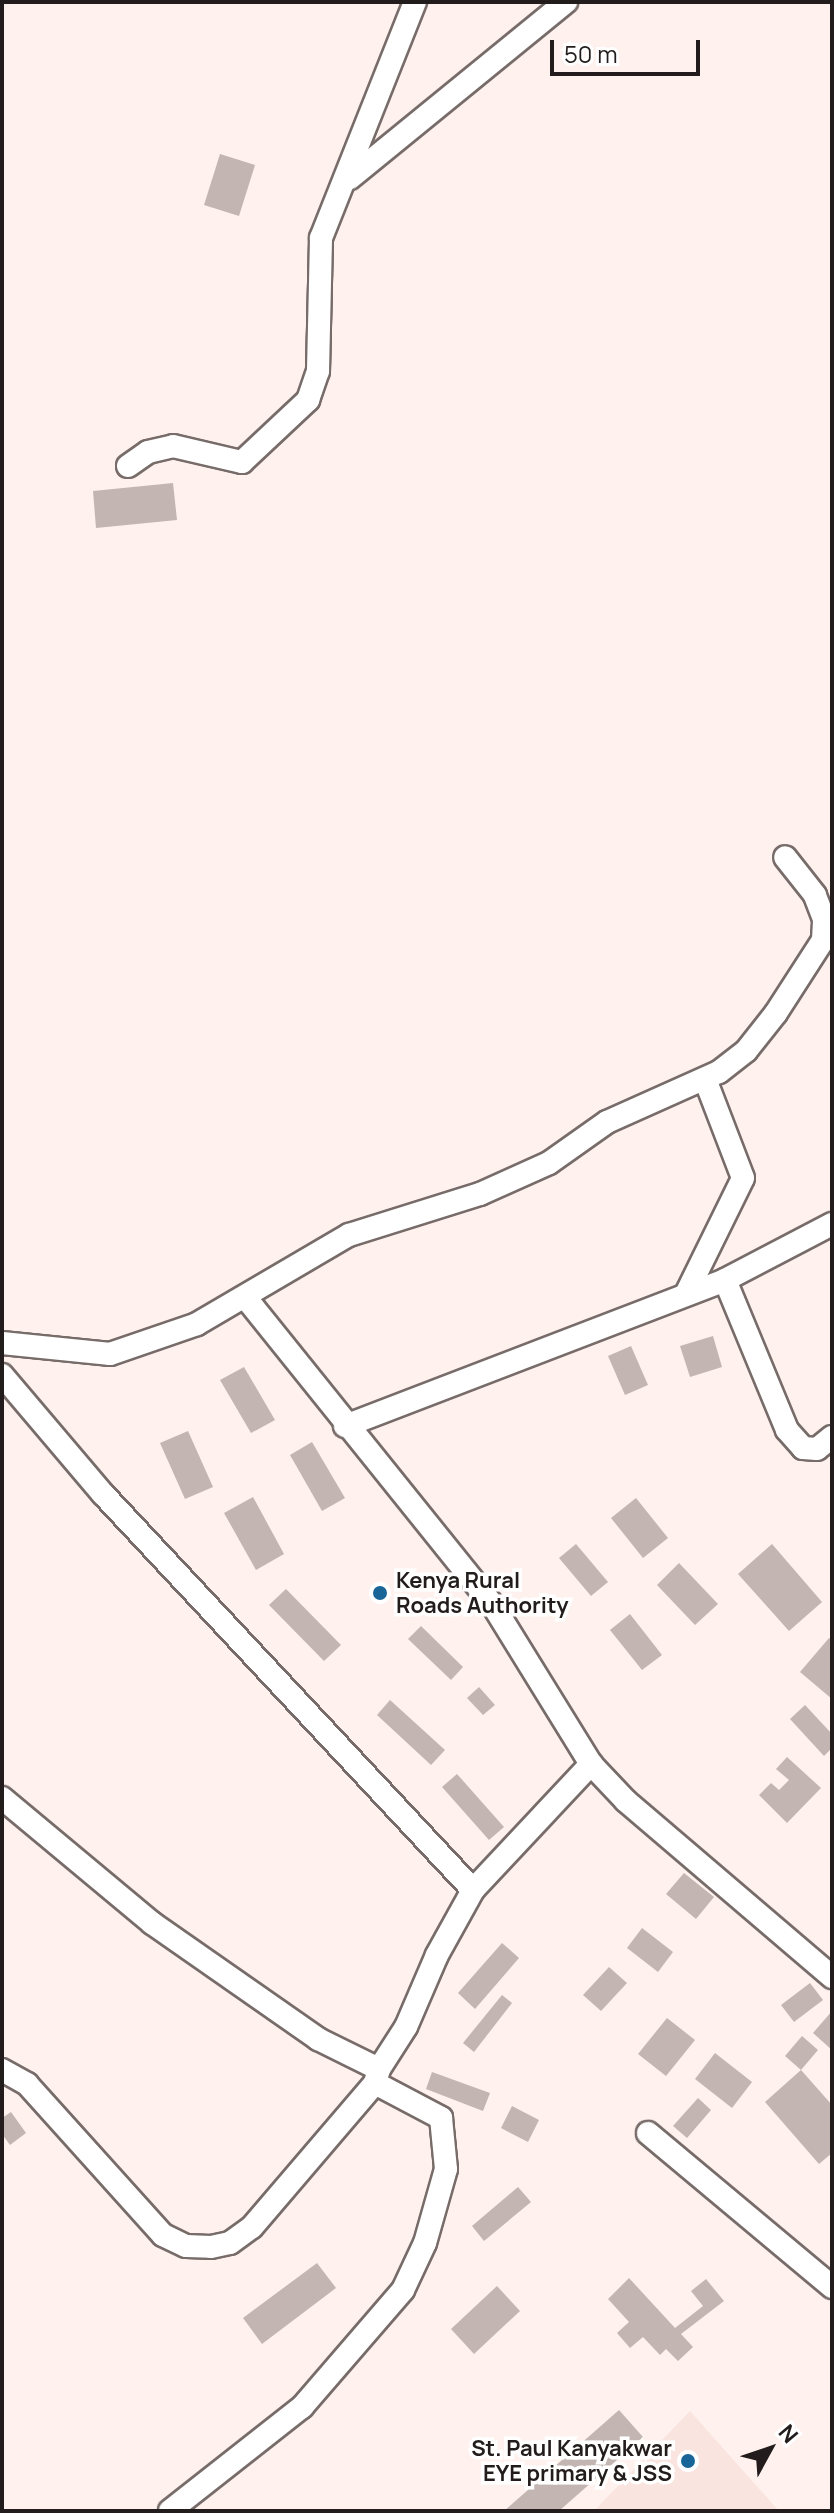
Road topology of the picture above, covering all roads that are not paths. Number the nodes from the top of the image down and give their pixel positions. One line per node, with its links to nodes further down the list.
1 (415, 2): 3 (street)
2 (566, 2): 3 (street)
3 (346, 181): 4 (street)
4 (128, 466)
5 (785, 857): 6 (street)
6 (705, 1079): 9 (street); 10 (street)
7 (832, 1224): 8 (street)
8 (725, 1280): 9 (street); 14 (street)
9 (686, 1294): 13 (street)
10 (245, 1297): 11 (street); 13 (street)
11 (2, 1343)
12 (2, 1375): 17 (street)
13 (345, 1426): 15 (street)
14 (832, 1437)
15 (591, 1764): 17 (street); 18 (street)
16 (2, 1798): 20 (street)
17 (473, 1890): 20 (street)
18 (832, 1977)
19 (2, 2070): 20 (street)
20 (377, 2076): 23 (street)
21 (648, 2133): 22 (street)
22 (832, 2287)
23 (170, 2511)

